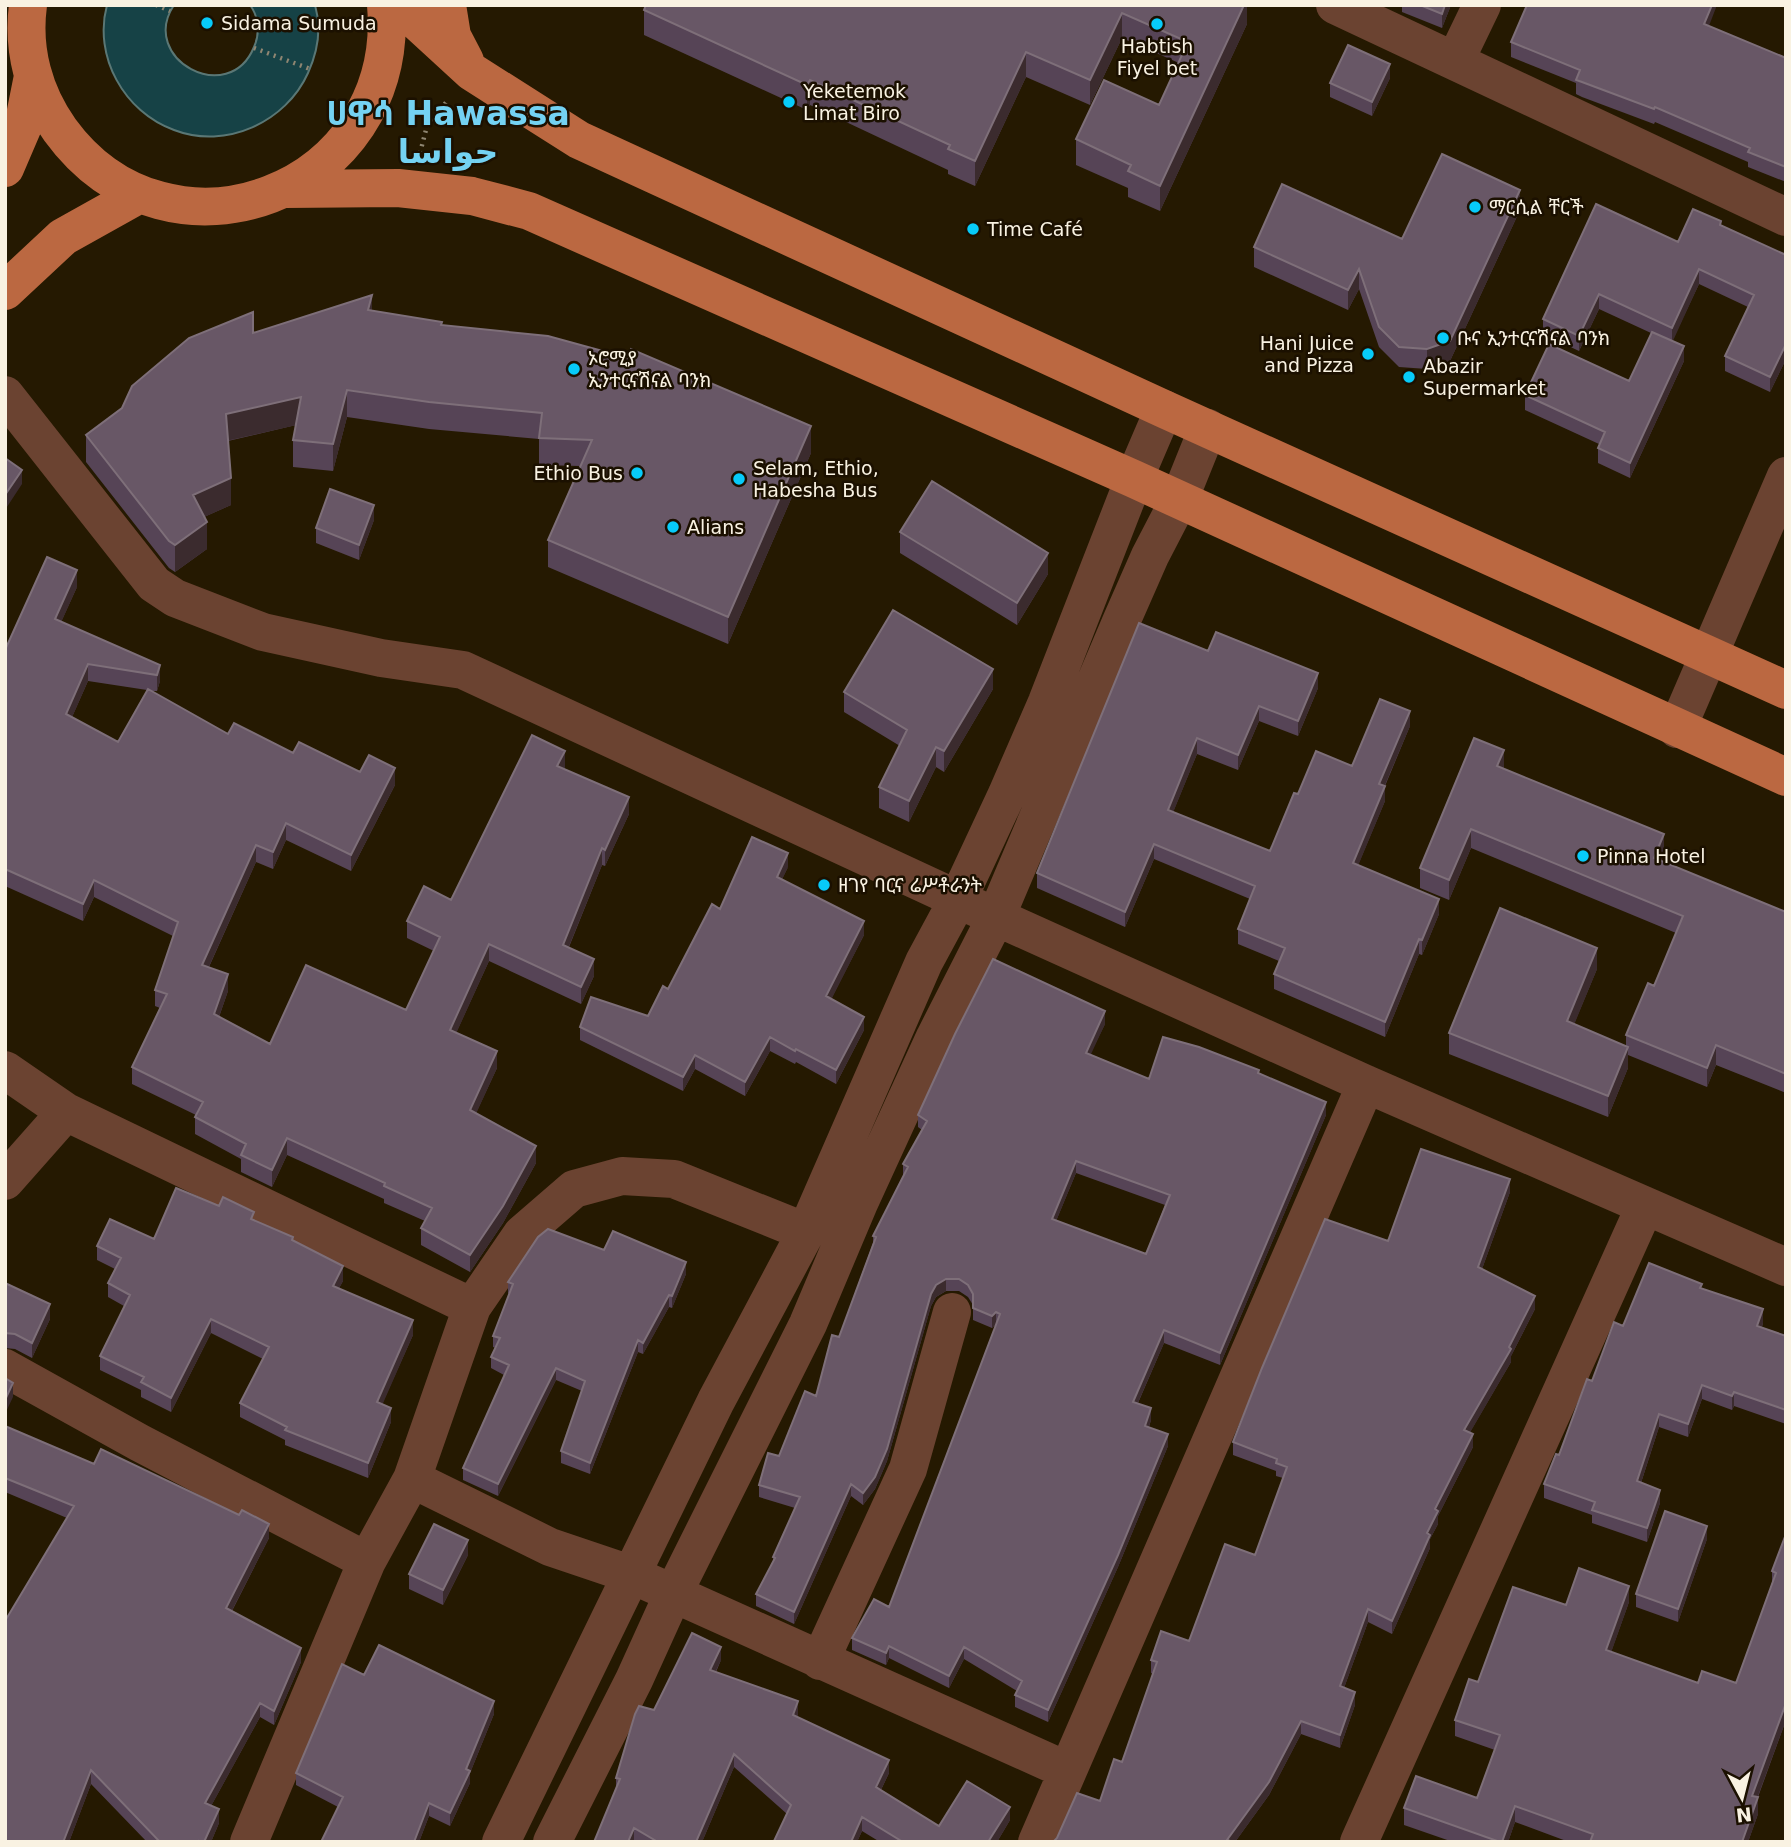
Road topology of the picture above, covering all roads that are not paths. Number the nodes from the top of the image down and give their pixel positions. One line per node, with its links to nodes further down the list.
1 (28, 5): 9 (main road)
2 (386, 5): 11 (main road)
3 (399, 5): 8 (main road)
4 (447, 5): 8 (main road)
5 (1335, 5): 7 (street)
6 (1482, 5): 7 (street)
7 (1455, 61): 13 (street)
8 (472, 72): 16 (main road)
9 (33, 76): 10 (main road); 12 (main road)
10 (5, 168)
11 (285, 189): 12 (main road); 19 (main road)
12 (140, 194): 14 (main road)
13 (1786, 217)
14 (5, 290)
15 (5, 395): 25 (street)
16 (1164, 409): 17 (main road); 19 (street)
17 (1208, 428): 20 (street); 21 (main road)
18 (1786, 476): 21 (street)
19 (1134, 479): 20 (main road); 25 (street)
20 (1178, 500): 23 (main road); 26 (street)
21 (1707, 655): 22 (main road); 23 (street)
22 (1786, 690)
23 (1677, 729): 24 (main road)
24 (1786, 777)
25 (958, 899): 26 (street); 32 (street)
26 (996, 917): 28 (street); 40 (street)
27 (5, 1070): 29 (street)
28 (1366, 1084): 31 (street); 42 (street)
29 (66, 1112): 30 (street); 34 (street)
30 (5, 1181)
31 (1645, 1206): 33 (street); 47 (street)
32 (806, 1232): 34 (street); 39 (street)
33 (1786, 1267)
34 (472, 1307): 37 (street)
35 (952, 1312): 41 (street)
36 (5, 1368): 38 (street)
37 (412, 1479): 38 (street); 39 (street)
38 (367, 1561): 43 (street)
39 (630, 1574): 40 (street); 44 (street)
40 (673, 1594): 41 (street); 45 (street)
41 (820, 1661): 42 (street)
42 (1066, 1770): 46 (street)
43 (249, 1842)
44 (501, 1842)
45 (552, 1842)
46 (1037, 1842)
47 (1359, 1842)

